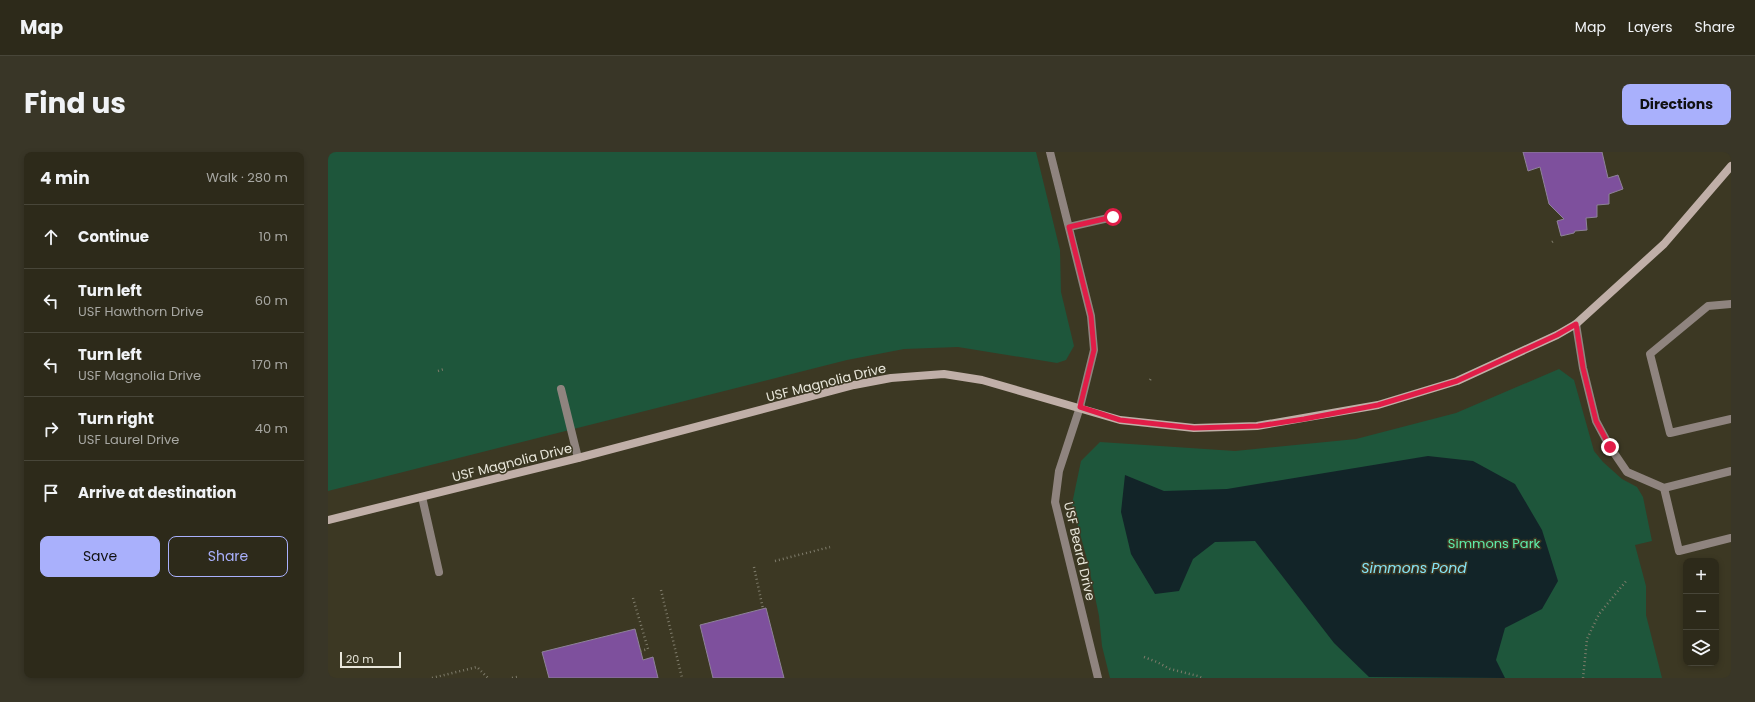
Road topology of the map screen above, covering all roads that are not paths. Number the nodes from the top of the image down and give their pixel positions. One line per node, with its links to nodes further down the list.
1 (1050, 152): 4 (street, USF Beard Drive)
2 (1731, 166): 6 (street, USF Magnolia Drive)
3 (1113, 217): 4 (street)
4 (1069, 227): 8 (street, USF Beard Drive)
5 (1731, 304): 9 (street)
6 (1576, 324): 8 (street, USF Magnolia Drive); 12 (street)
7 (561, 389): 10 (street)
8 (1080, 407): 10 (street, USF Magnolia Drive); 17 (street, USF Beard Drive)
9 (1731, 419)
10 (578, 458): 13 (street, USF Magnolia Drive)
11 (1731, 471): 12 (street)
12 (1664, 488): 15 (street)
13 (422, 497): 14 (street, USF Magnolia Drive); 16 (street)
14 (328, 520)
15 (1731, 538)
16 (439, 572)
17 (1098, 678)

